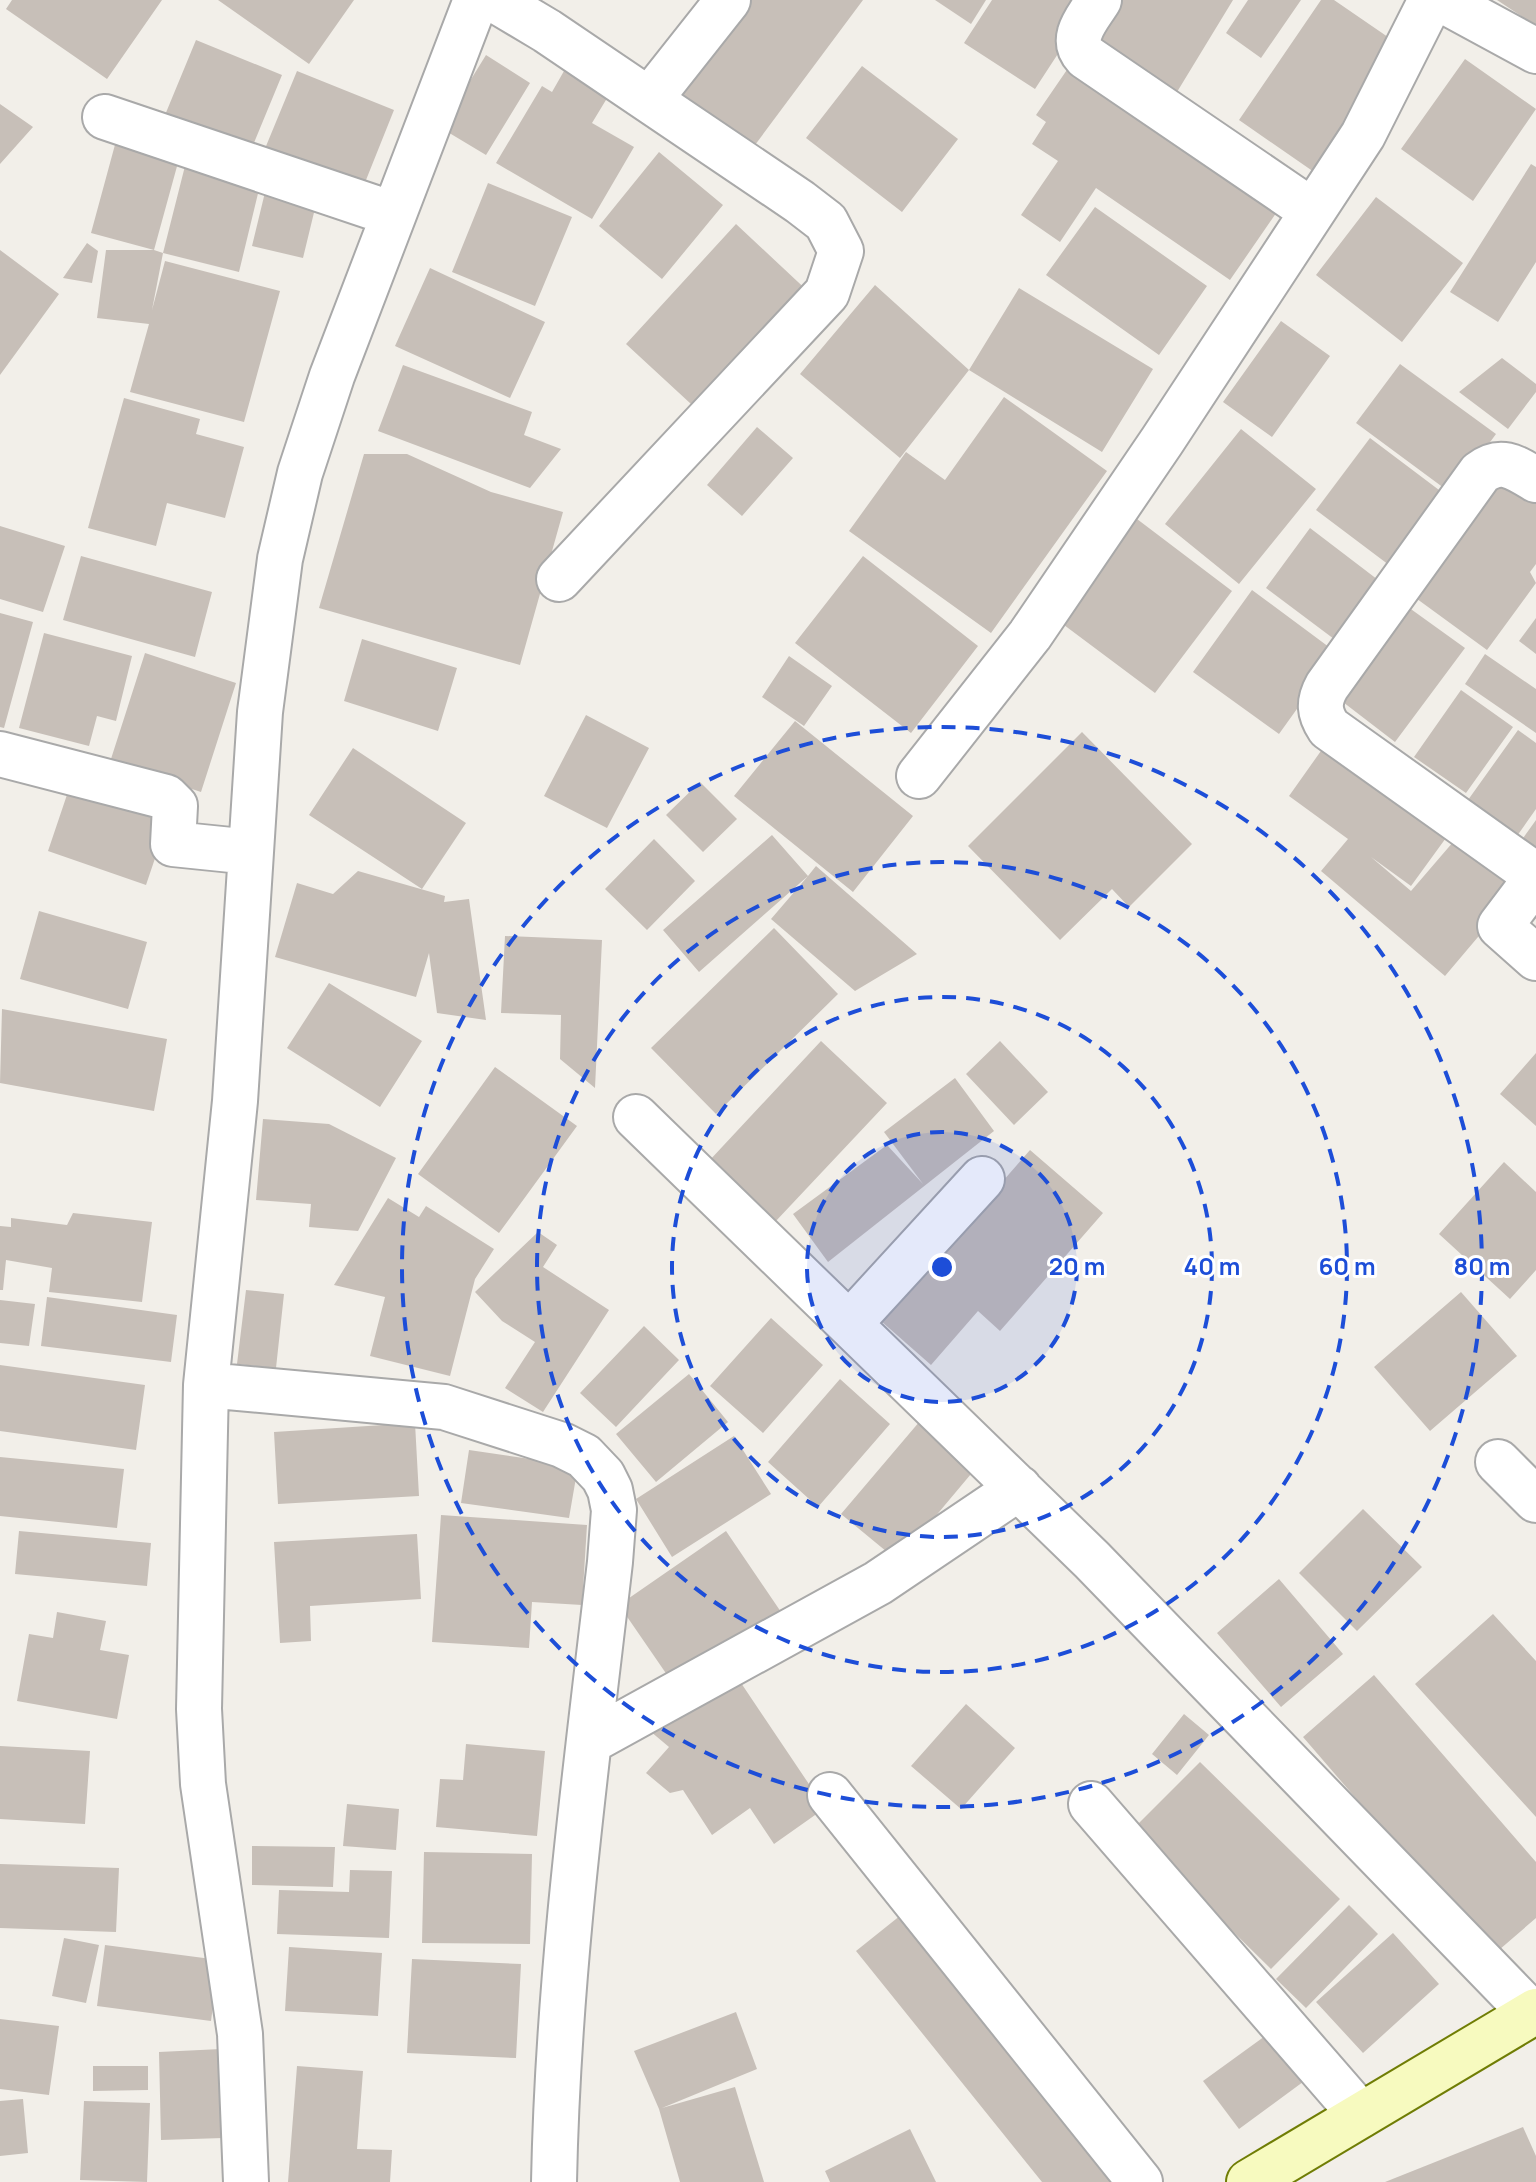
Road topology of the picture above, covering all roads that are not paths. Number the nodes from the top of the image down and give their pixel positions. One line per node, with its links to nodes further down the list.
1 (476, 0): 11 (street)
2 (495, 0): 8 (street)
3 (728, 0): 8 (street)
4 (1099, 0): 10 (street)
5 (1431, 0): 10 (street)
6 (1442, 0): 7 (street)
7 (1536, 51)
8 (649, 100): 13 (street)
9 (105, 117): 11 (street)
10 (1312, 211): 15 (street)
11 (393, 214): 16 (street)
12 (1536, 480): 17 (street)
13 (559, 579)
14 (0, 754): 16 (street)
15 (919, 776)
16 (251, 852): 21 (street)
17 (1536, 958)
18 (636, 1117): 20 (street)
19 (982, 1179): 20 (street)
20 (850, 1323): 23 (street)
21 (206, 1385): 25 (street); 30 (street)
22 (1498, 1462): 24 (street)
23 (1019, 1488): 25 (street); 28 (street)
24 (1536, 1500)
25 (589, 1742): 31 (street)
26 (830, 1795): 32 (street)
27 (1091, 1804): 29 (street)
28 (1534, 2012): 29 (main road)
29 (1361, 2115): 33 (main road)
30 (246, 2182)
31 (554, 2182)
32 (1140, 2182)
33 (1249, 2182)

